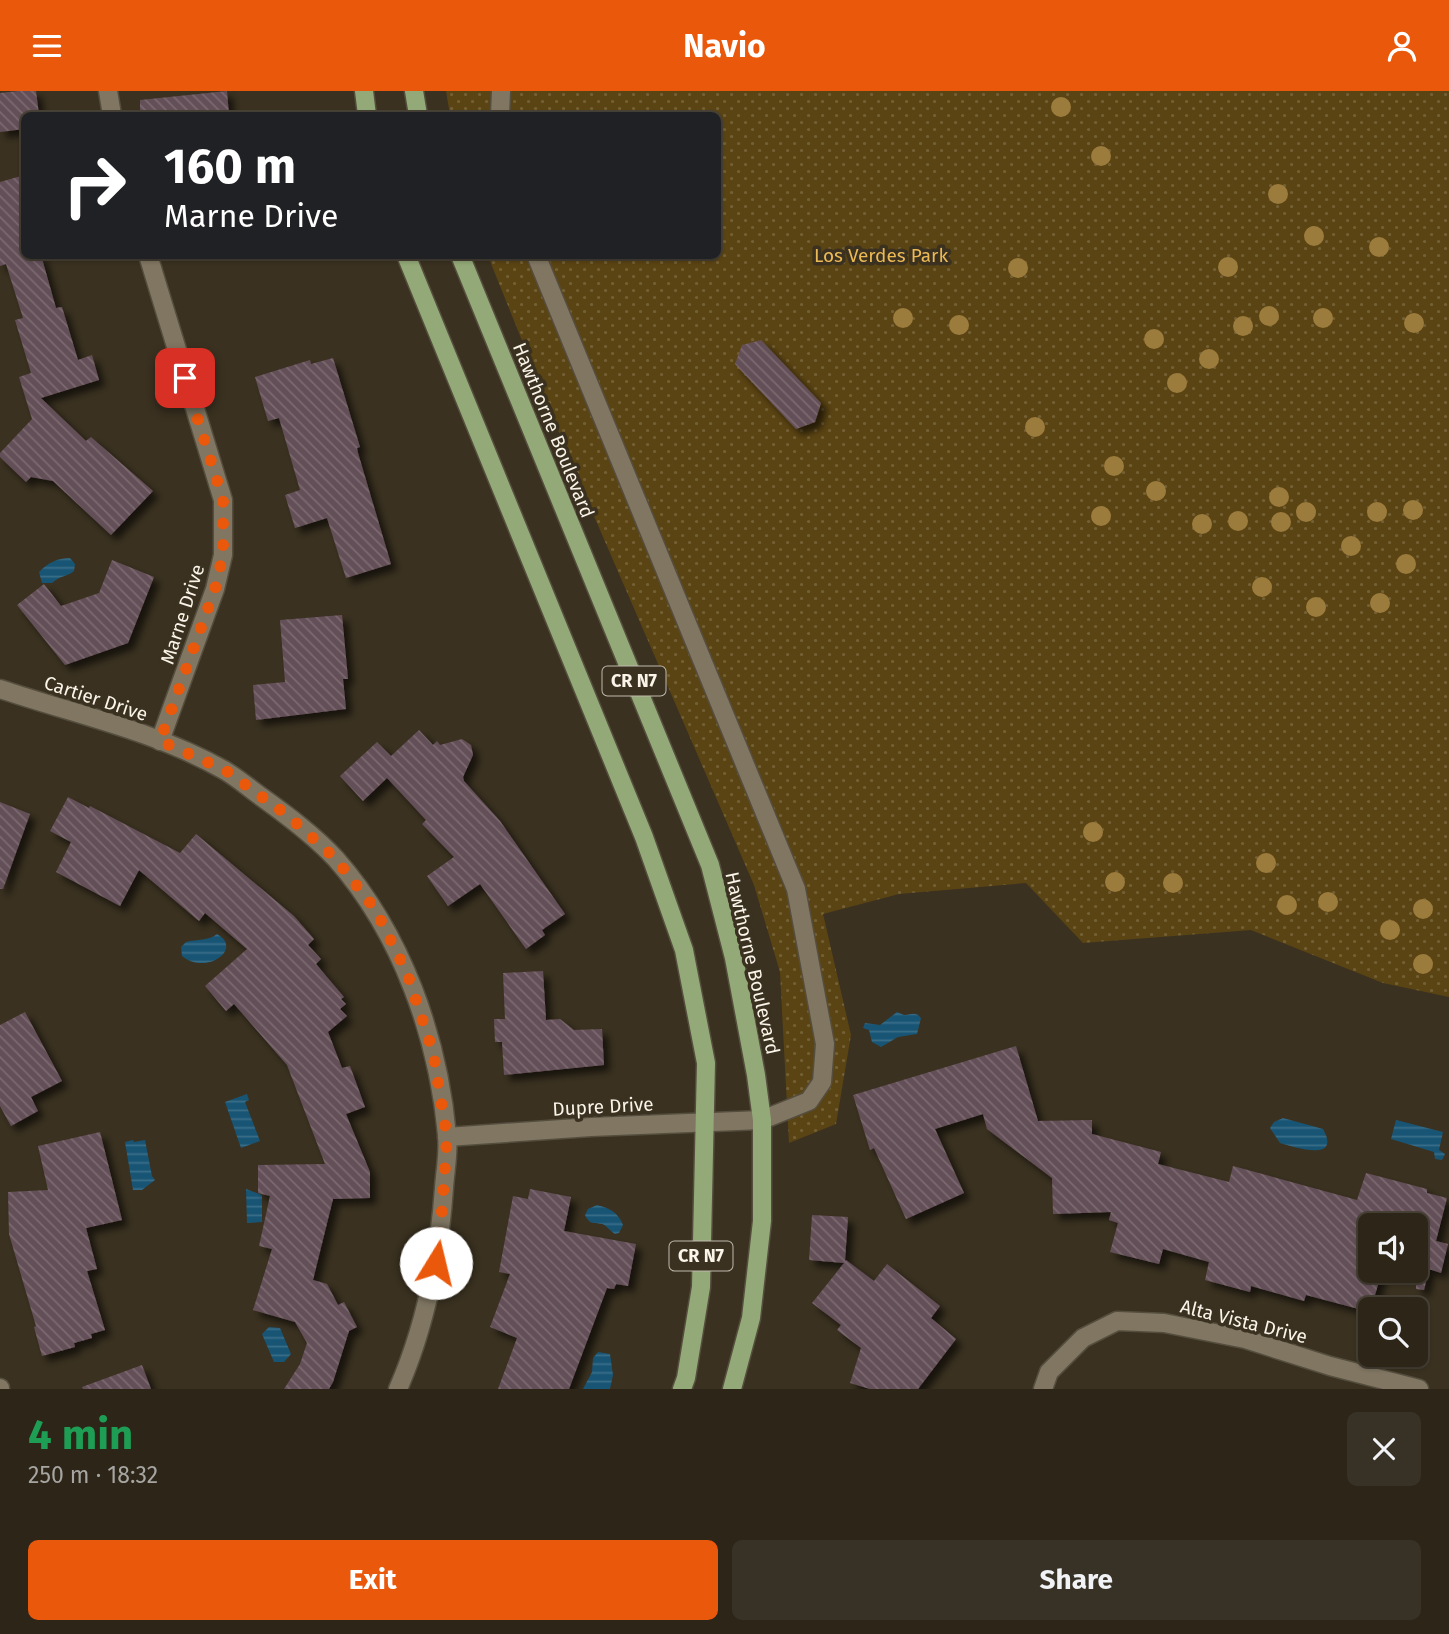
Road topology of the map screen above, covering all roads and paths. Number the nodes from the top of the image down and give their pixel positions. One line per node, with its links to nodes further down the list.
1 (107, 91): 5 (street)
2 (364, 91): 6 (main road)
3 (414, 91): 7 (main road)
4 (501, 91): 8 (street)
5 (111, 112)
6 (367, 112)
7 (418, 112)
8 (500, 112)
9 (149, 259): 14 (street, Marne Drive)
10 (408, 259): 16 (main road, CR N7)
11 (462, 259): 15 (main road, Hawthorne Boulevard / CR N7)
12 (538, 259): 15 (street)
13 (0, 689): 14 (street, Cartier Drive)
14 (160, 741): 17 (street, Cartier Drive)
15 (762, 1120): 16 (street, Dupre Drive); 20 (main road, Hawthorne Boulevard / CR N7)
16 (704, 1121): 17 (street, Dupre Drive); 19 (main road, CR N7)
17 (447, 1137): 18 (street, Cartier Drive)
18 (398, 1389)
19 (681, 1389)
20 (732, 1389)
21 (1043, 1389): 22 (street, Alta Vista Drive)
22 (1419, 1389)

